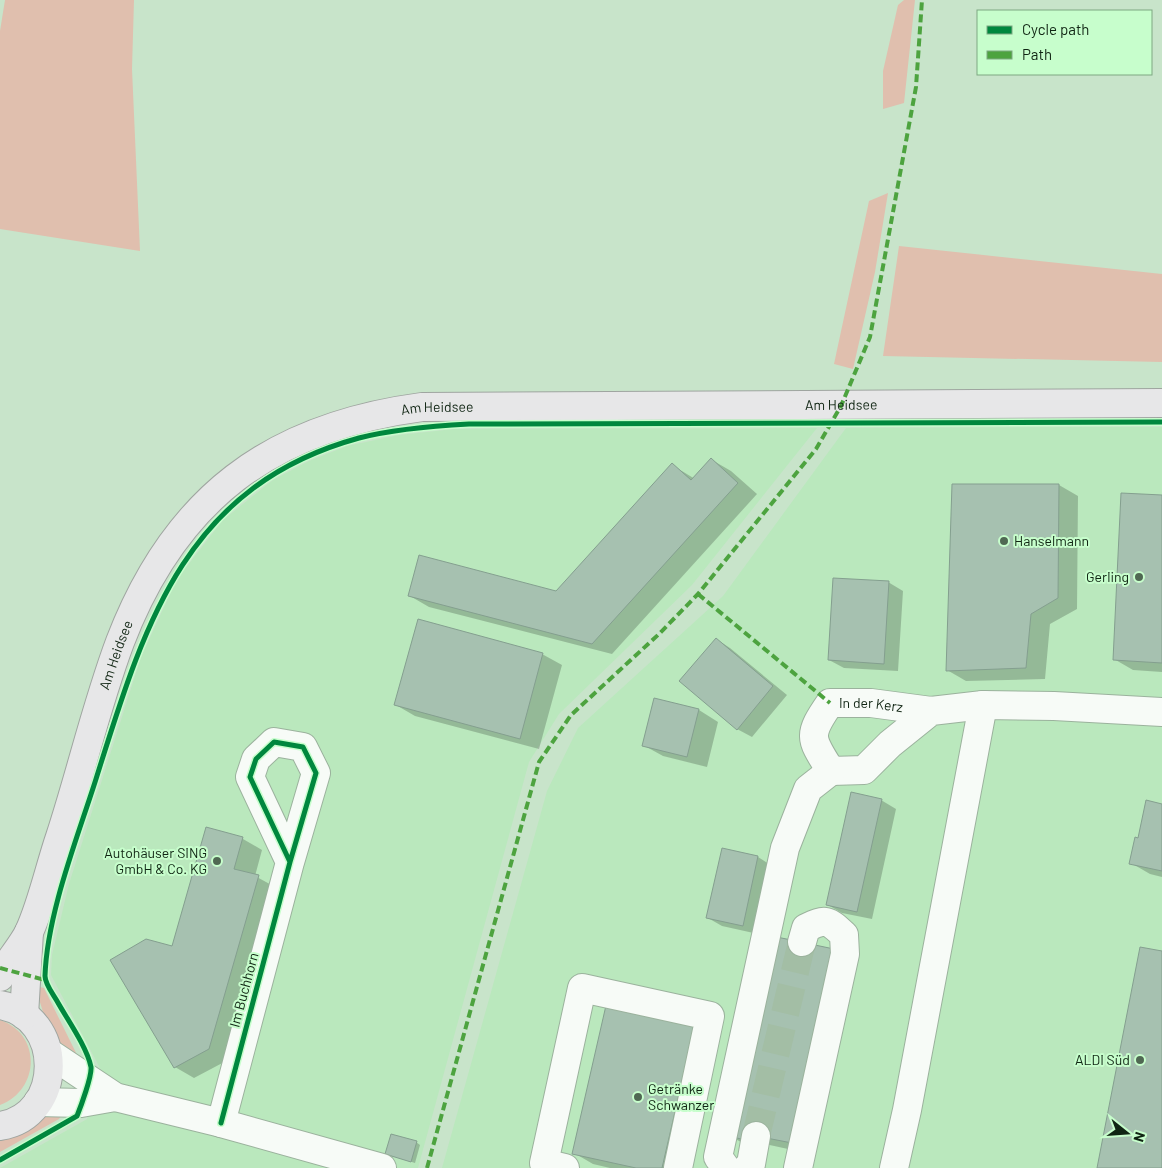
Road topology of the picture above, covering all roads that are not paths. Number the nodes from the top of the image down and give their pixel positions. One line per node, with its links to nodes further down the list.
1 (1162, 403): 7 (main road, Am Heidsee)
2 (983, 705): 3 (street, In der Kerz); 4 (street, In der Kerz); 22 (street)
3 (931, 711): 5 (street, In der Kerz); 5 (street, In der Kerz)
4 (1162, 712)
5 (831, 771): 17 (street)
6 (290, 862): 14 (street, Im Buchhorn)
7 (29, 932): 9 (main road, Am Heidsee); 10 (main road, Am Heidsee)
8 (802, 942): 21 (street)
9 (0, 977)
10 (12, 1010): 11 (main road)
11 (49, 1054): 12 (street); 13 (main road)
12 (115, 1097): 13 (street); 14 (street)
13 (38, 1102): 15 (main road)
14 (221, 1123): 18 (street)
15 (0, 1126)
16 (756, 1136): 17 (street)
17 (749, 1167)
18 (382, 1168)
19 (565, 1168): 20 (street)
20 (678, 1168)
21 (798, 1168)
22 (894, 1168)

